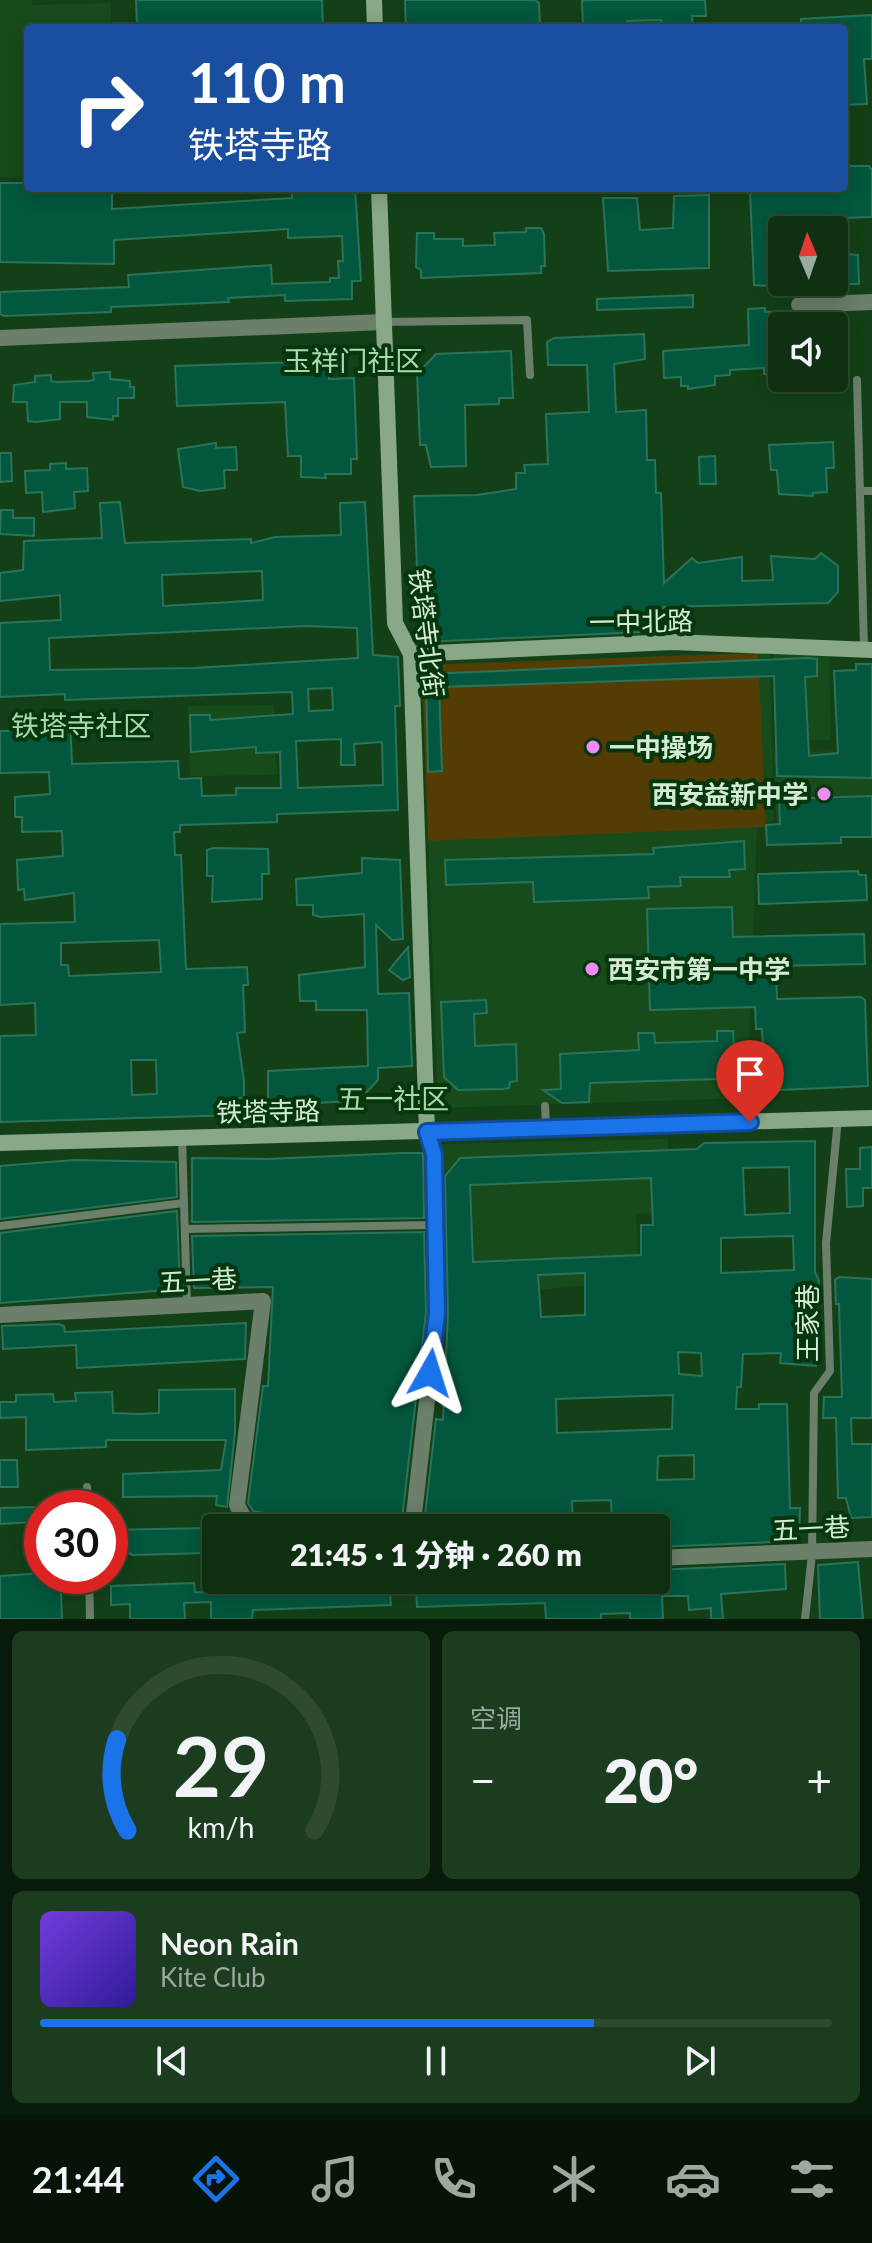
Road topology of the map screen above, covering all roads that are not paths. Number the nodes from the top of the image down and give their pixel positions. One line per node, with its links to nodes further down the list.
1 (374, 0): 2 (street)
2 (375, 24)
3 (379, 192): 6 (street, 铁塔寺北街)
4 (872, 302): 5 (street)
5 (799, 305)
6 (383, 322): 7 (street); 8 (lane); 13 (street, 铁塔寺北街)
7 (0, 338)
8 (530, 375)
9 (857, 380): 10 (lane)
10 (860, 491): 11 (lane); 12 (lane)
11 (872, 491)
12 (868, 649): 13 (street, 一中北路)
13 (411, 654): 18 (street, 铁塔寺北街)
14 (545, 1106): 17 (lane)
15 (872, 1118): 16 (street, 铁塔寺路)
16 (838, 1119): 17 (street, 铁塔寺路); 32 (lane, 王家巷)
17 (546, 1128): 18 (street, 铁塔寺路)
18 (427, 1132): 19 (street, 铁塔寺路); 22 (street)
19 (182, 1136): 20 (street, 铁塔寺路); 21 (lane)
20 (0, 1143)
21 (184, 1203): 23 (lane); 24 (lane)
22 (434, 1225): 24 (lane); 30 (street)
23 (0, 1226)
24 (185, 1229): 25 (lane)
25 (187, 1305): 26 (street, 五一巷); 29 (street, 五一巷)
26 (0, 1315)
27 (87, 1487): 28 (lane)
28 (87, 1490)
29 (242, 1514)
30 (414, 1514)
31 (872, 1549): 32 (street, 五一巷)
32 (812, 1554): 33 (street, 五一巷); 36 (lane, 王家巷)
33 (670, 1558)
34 (89, 1594): 35 (lane)
35 (90, 1619)
36 (805, 1619)

